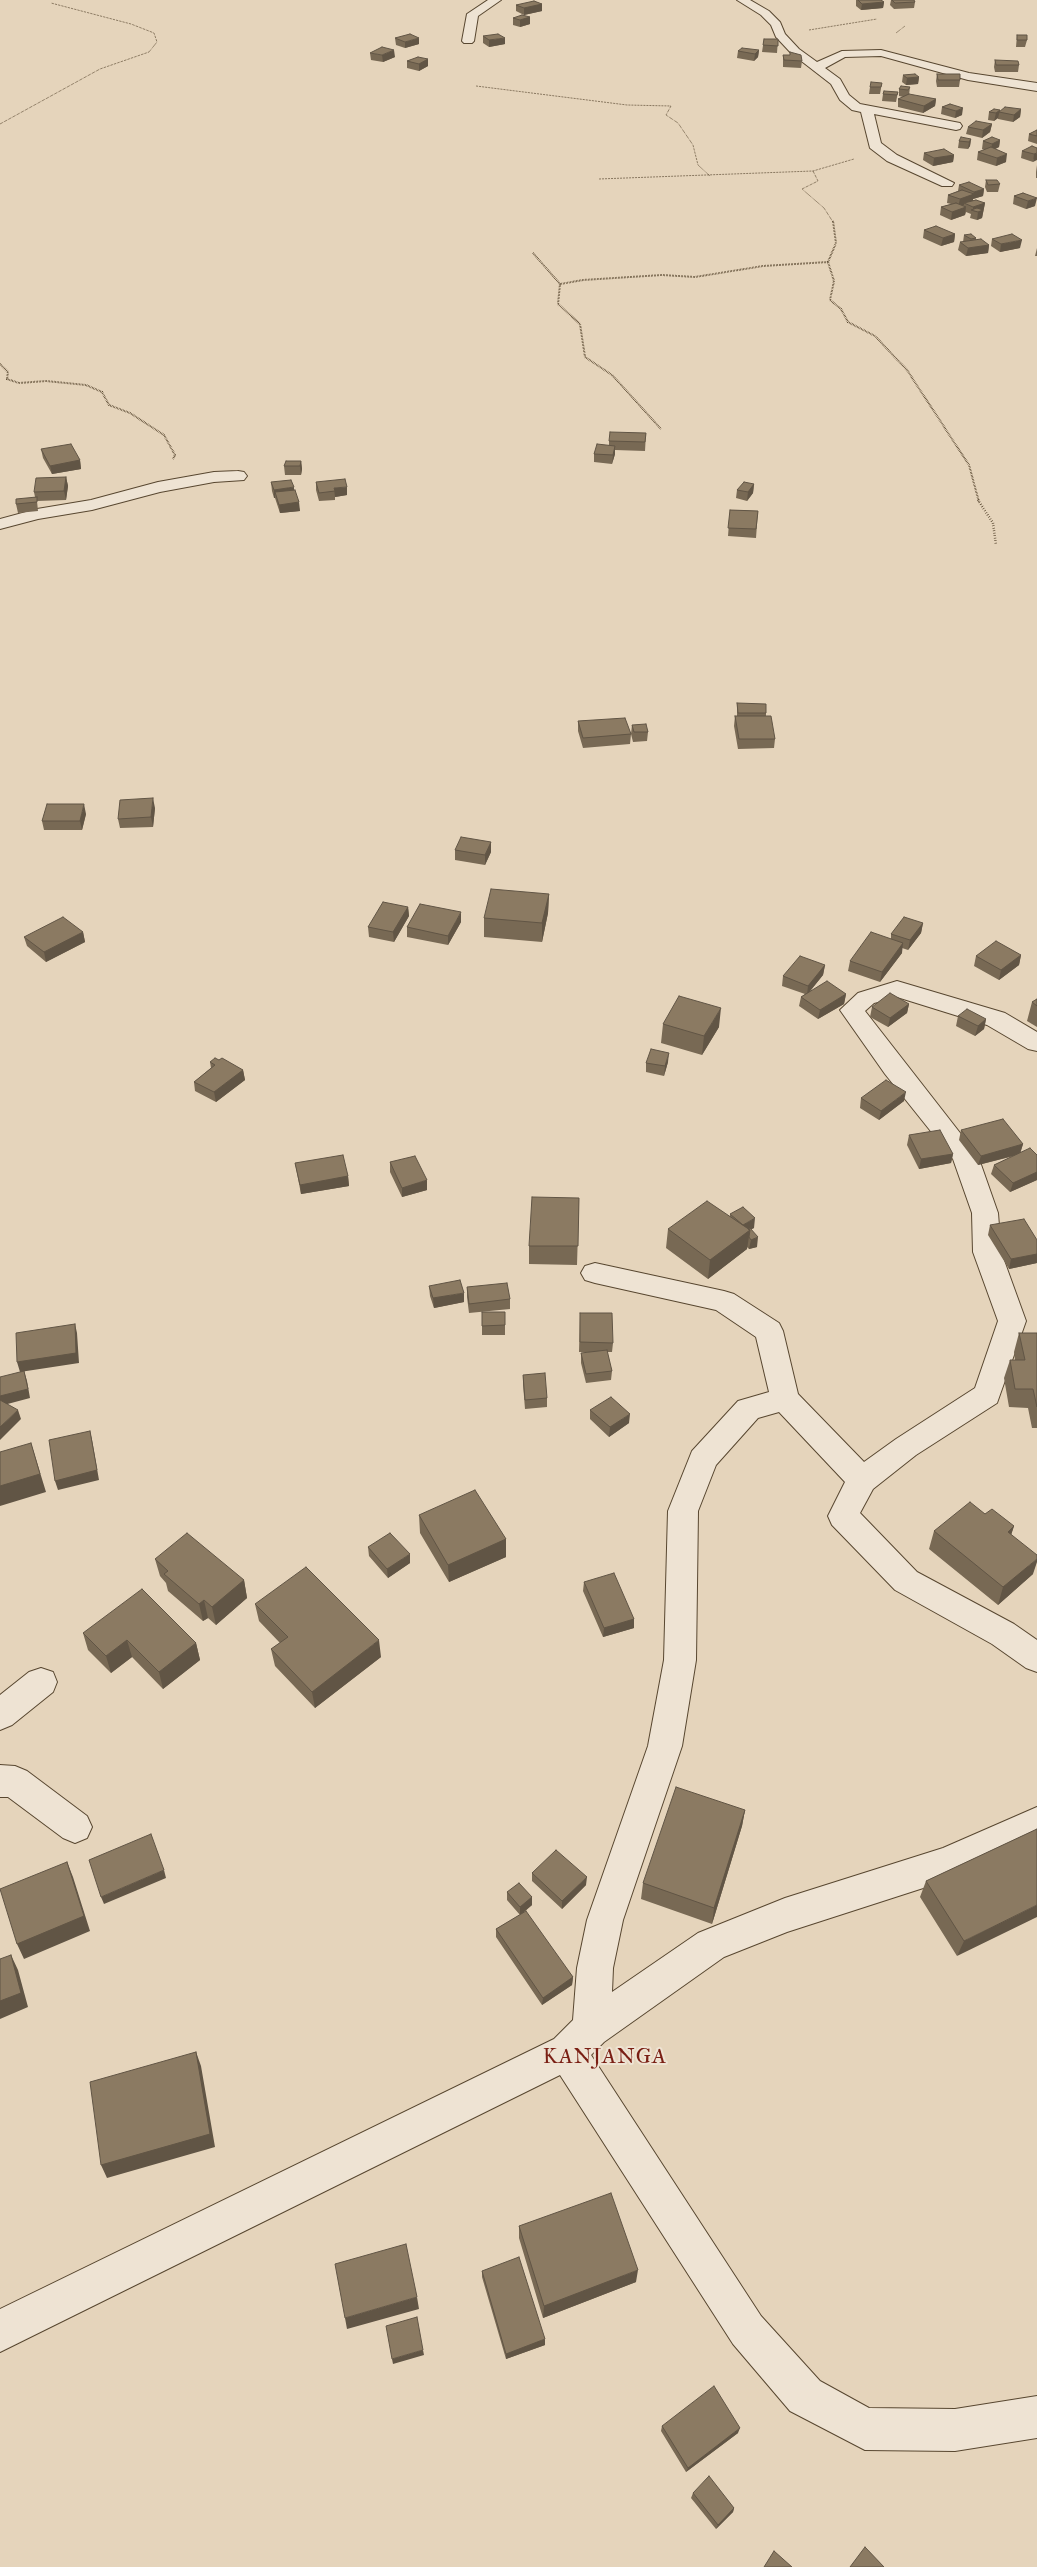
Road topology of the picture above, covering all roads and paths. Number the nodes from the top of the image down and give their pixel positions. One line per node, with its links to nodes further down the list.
1 (496, 0): 6 (street)
2 (742, 0): 7 (street)
3 (50, 2): 11 (path)
4 (877, 19): 5 (path)
5 (806, 30)
6 (468, 41)
7 (816, 66): 9 (street); 10 (street)
8 (476, 86): 15 (path)
9 (1037, 87)
10 (867, 111): 12 (street); 13 (street)
11 (0, 124)
12 (956, 126)
13 (888, 156): 14 (path); 17 (street)
14 (812, 172): 15 (path); 19 (path)
15 (710, 177): 16 (path)
16 (599, 179)
17 (947, 183)
18 (534, 253): 20 (path)
19 (828, 262): 20 (path); 26 (path)
20 (560, 284): 22 (path)
21 (0, 364): 24 (path)
22 (661, 429)
23 (238, 476): 24 (street)
24 (174, 484): 25 (street)
25 (0, 524)
26 (996, 545)
27 (1037, 1043): 30 (street)
28 (595, 1273): 29 (street)
29 (785, 1399): 30 (street); 37 (street)
30 (862, 1480): 31 (street)
31 (1037, 1658)
32 (41, 1682): 33 (street)
33 (0, 1715)
34 (0, 1781): 36 (street)
35 (1037, 1824): 37 (street)
36 (75, 1827)
37 (579, 2041): 38 (street); 39 (street)
38 (0, 2332)
39 (1037, 2418)

